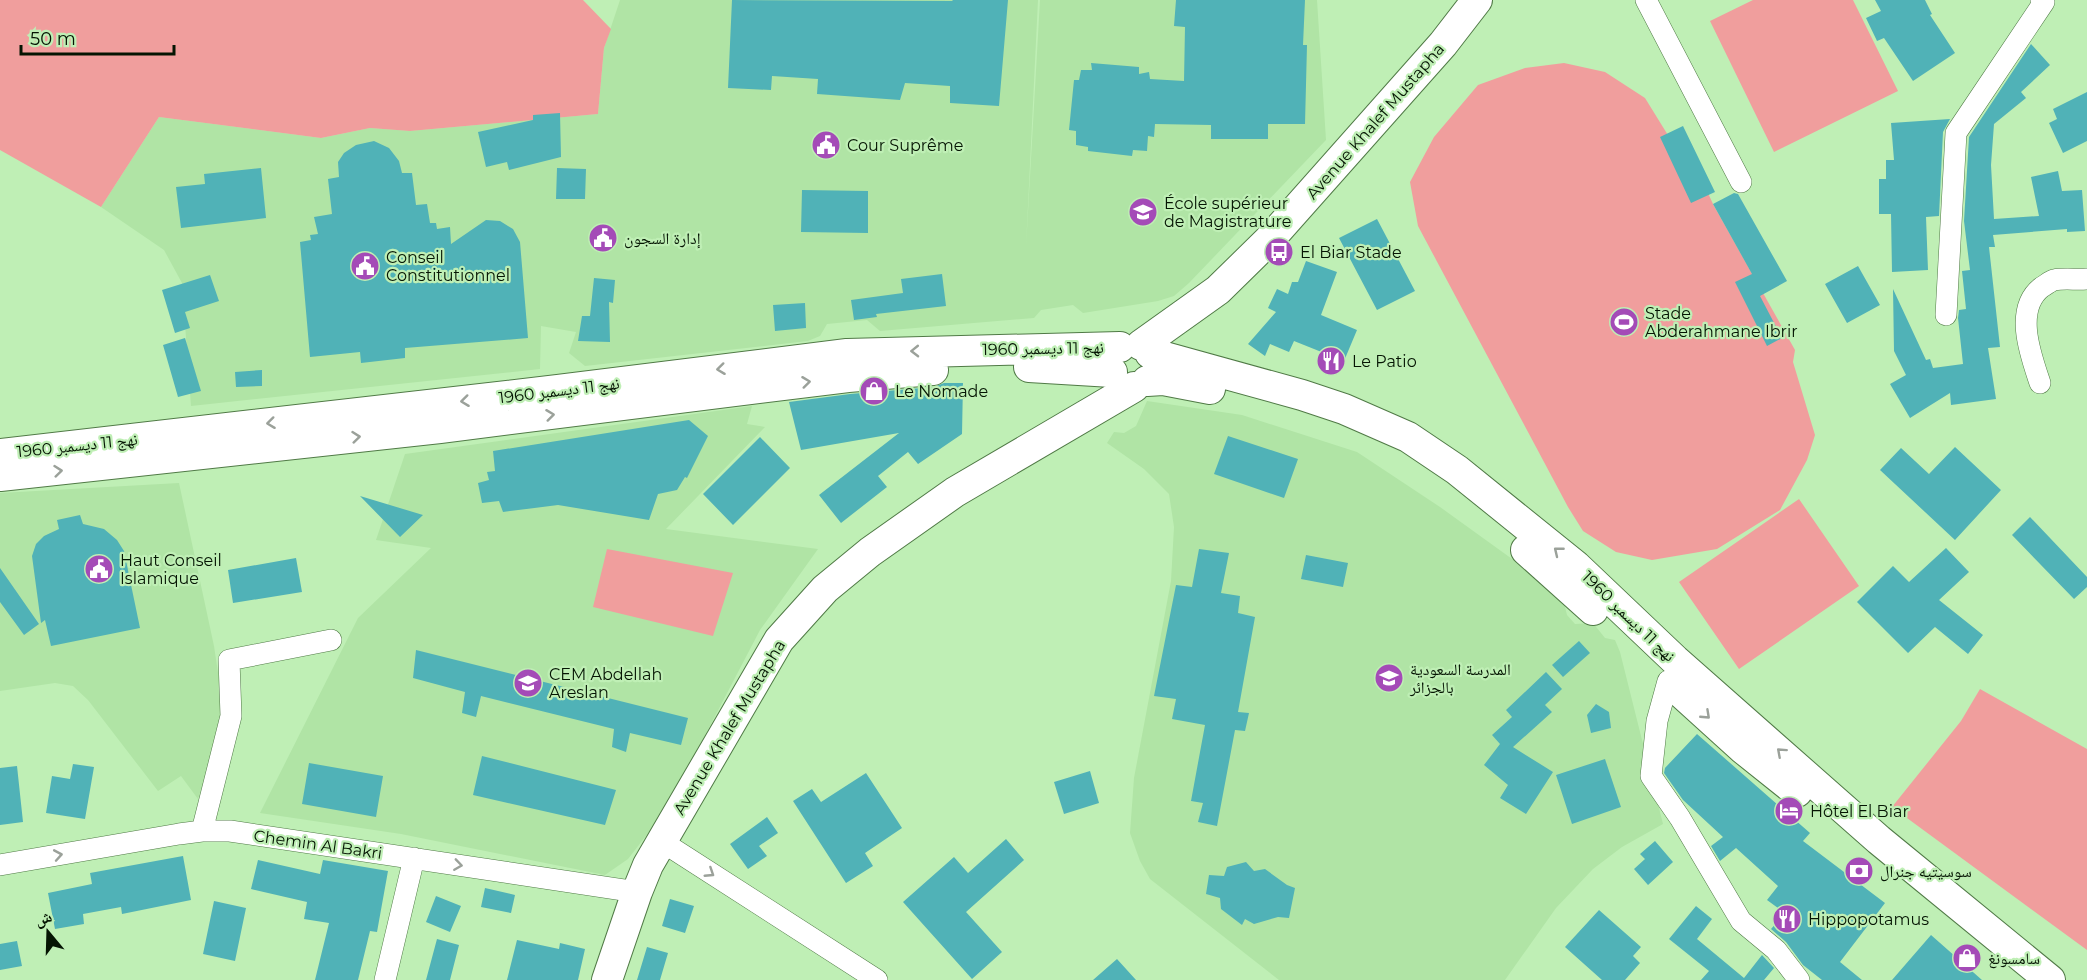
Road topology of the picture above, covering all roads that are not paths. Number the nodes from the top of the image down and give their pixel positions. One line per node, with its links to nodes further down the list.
1 (1477, 0): 7 (main road, Avenue Khalef Mustapha)
2 (1646, 0): 4 (street)
3 (2042, 0): 6 (street)
4 (1741, 182)
5 (2087, 279): 8 (street)
6 (1946, 315)
7 (1137, 365): 9 (main road, نهج 11 ديسمبر 1960, one-way to 9); 10 (main road, نهج 11 ديسمبر 1960, one-way to 7); 12 (main road, نهج 11 ديسمبر 1960); 14 (main road, Avenue Khalef Mustapha); 23 (main road, نهج 11 ديسمبر 1960, one-way to 7)
8 (2040, 384)
9 (0, 454)
10 (0, 476)
11 (331, 640): 13 (street)
12 (1668, 681): 21 (street); 22 (main road, نهج 11 ديسمبر 1960, one-way to 22)
13 (202, 831): 15 (street, Chemin Al Bakri); 16 (street, Chemin Al Bakri, one-way to 13)
14 (661, 841): 17 (main road, Avenue Khalef Mustapha); 20 (street, one-way to 20)
15 (414, 858): 17 (street, Chemin Al Bakri, one-way to 17); 18 (street)
16 (0, 865)
17 (637, 892): 19 (main road, Avenue Khalef Mustapha)
18 (385, 980)
19 (607, 980)
20 (877, 980)
21 (1799, 980)
22 (2022, 980)
23 (2050, 980)

